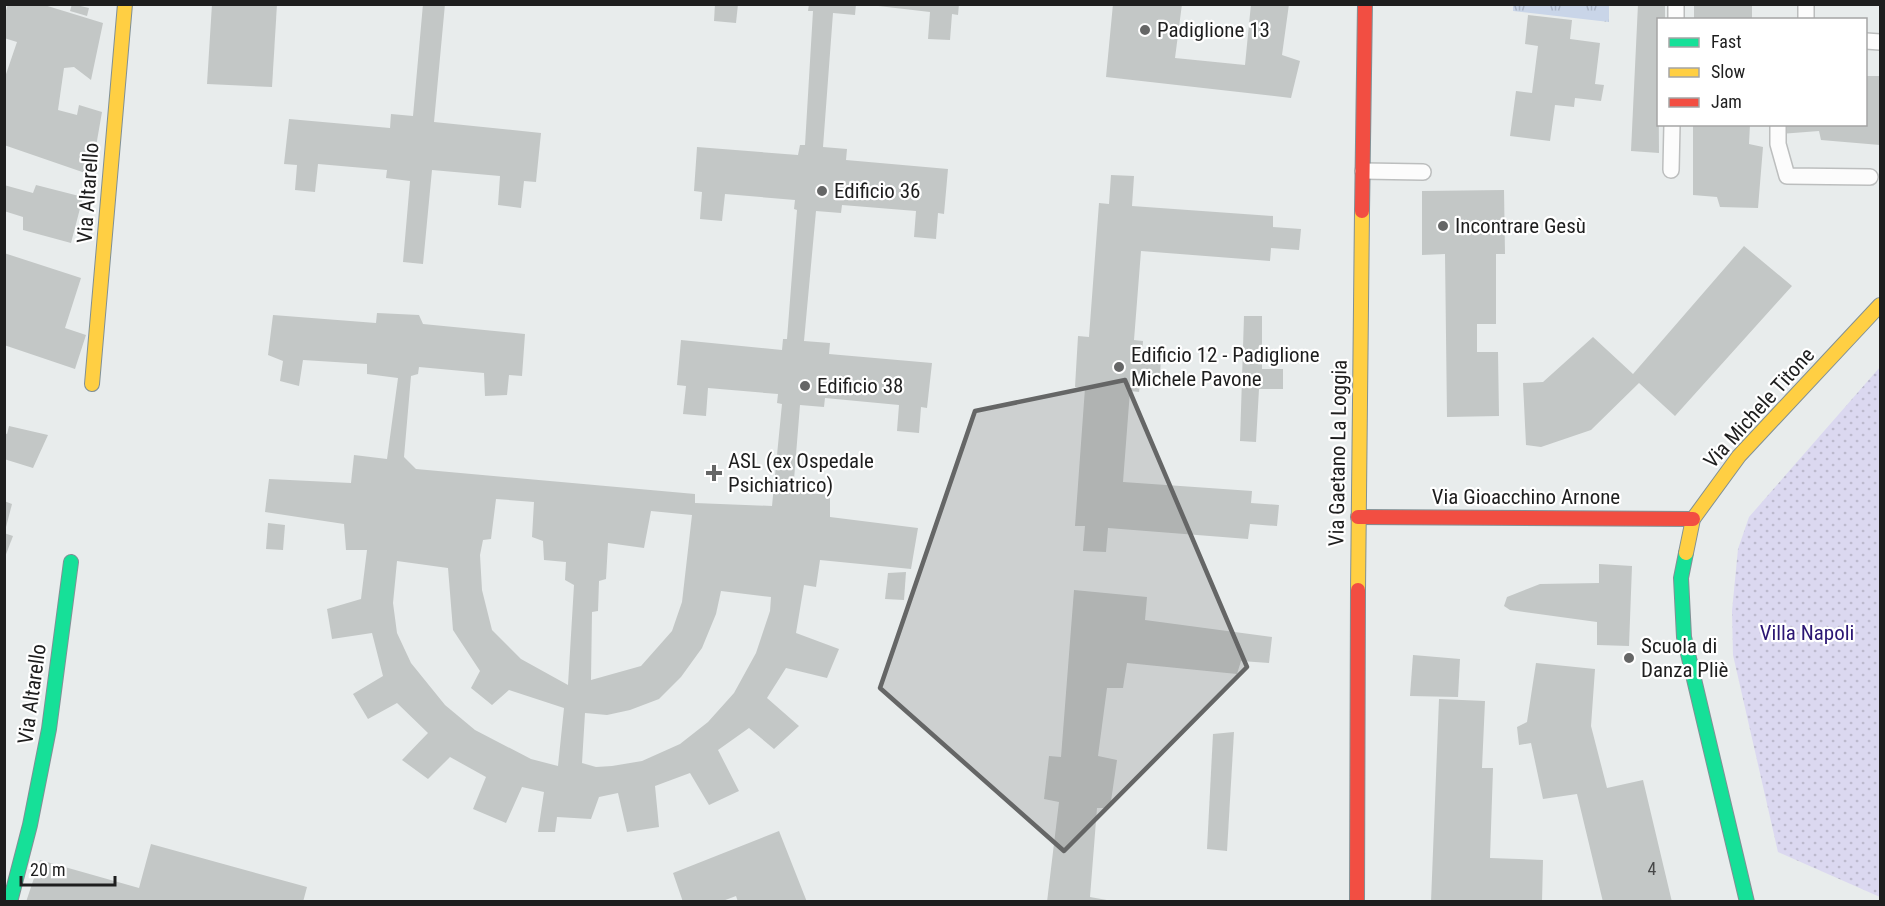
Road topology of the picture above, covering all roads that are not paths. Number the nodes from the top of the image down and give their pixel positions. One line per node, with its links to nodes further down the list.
1 (124, 4): 10 (street, Via Altarello)
2 (1365, 4): 6 (street, Via Gaetano La Loggia)
3 (1672, 126): 5 (lane)
4 (1778, 126): 8 (lane)
5 (1671, 170)
6 (1363, 171): 7 (lane); 11 (street, Via Gaetano La Loggia)
7 (1423, 172)
8 (1870, 177)
9 (1881, 305): 12 (street, Via Michele Titone)
10 (92, 384)
11 (1358, 517): 12 (street, Via Gioacchino Arnone); 15 (street, Via Gaetano La Loggia)
12 (1693, 519): 16 (street, Via Michele Titone)
13 (71, 562): 14 (street, Via Altarello)
14 (10, 902)
15 (1357, 902)
16 (1747, 902)

